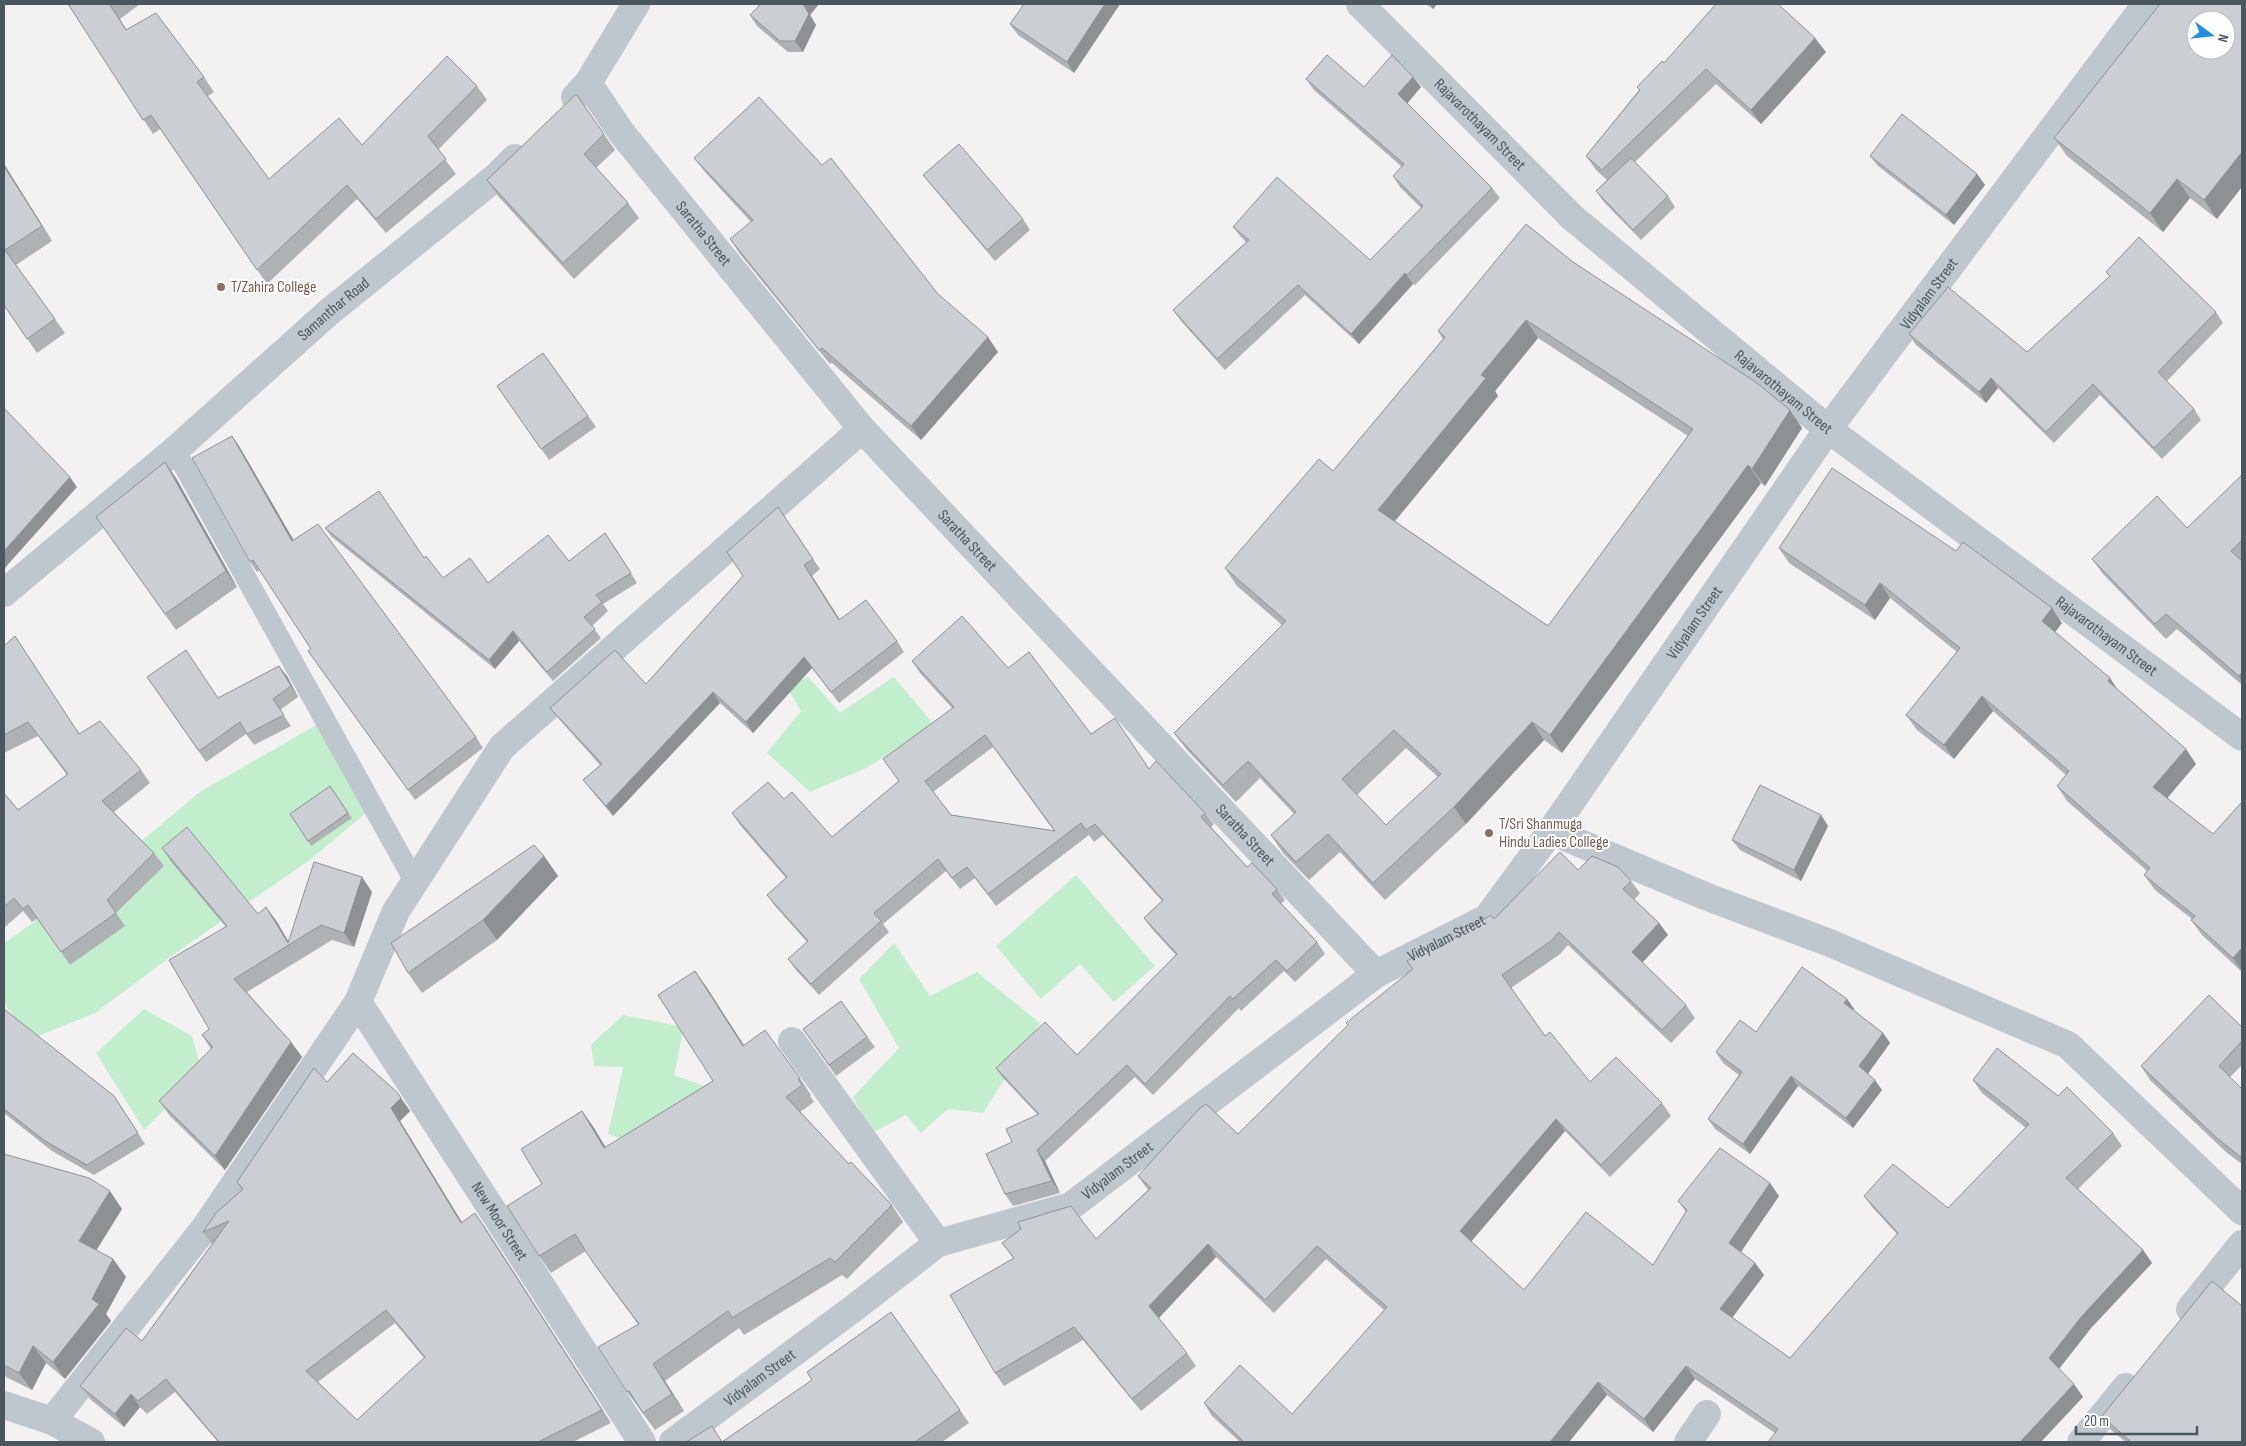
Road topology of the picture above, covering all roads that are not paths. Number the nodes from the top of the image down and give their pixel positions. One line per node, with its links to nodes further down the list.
1 (636, 4): 4 (street)
2 (1360, 4): 8 (street, Rajavarothayam Street)
3 (2146, 4): 8 (street, Vidyalam Street)
4 (588, 83): 5 (street); 7 (street, Saratha Street)
5 (555, 119)
6 (535, 138): 9 (street, Samanthar Road)
7 (862, 429): 13 (street); 14 (street, Saratha Street)
8 (1828, 429): 11 (street, Rajavarothayam Street); 12 (street, Vidyalam Street)
9 (175, 450): 10 (street, Samanthar Road); 13 (lane)
10 (4, 593)
11 (2242, 737)
12 (1551, 832): 14 (street, Vidyalam Street); 17 (street)
13 (415, 882): 15 (street)
14 (1376, 974): 18 (street, Vidyalam Street)
15 (358, 1002): 24 (street); 26 (street, New Moor Street)
16 (792, 1041): 18 (street)
17 (2242, 1210)
18 (938, 1242): 27 (street, Vidyalam Street)
19 (2242, 1244): 20 (street)
20 (2174, 1328)
21 (2143, 1366): 29 (street)
22 (4, 1405): 24 (street)
23 (1707, 1414): 28 (street)
24 (52, 1421): 25 (street)
25 (91, 1442)
26 (642, 1442)
27 (673, 1442)
28 (1688, 1442)
29 (2081, 1442)

